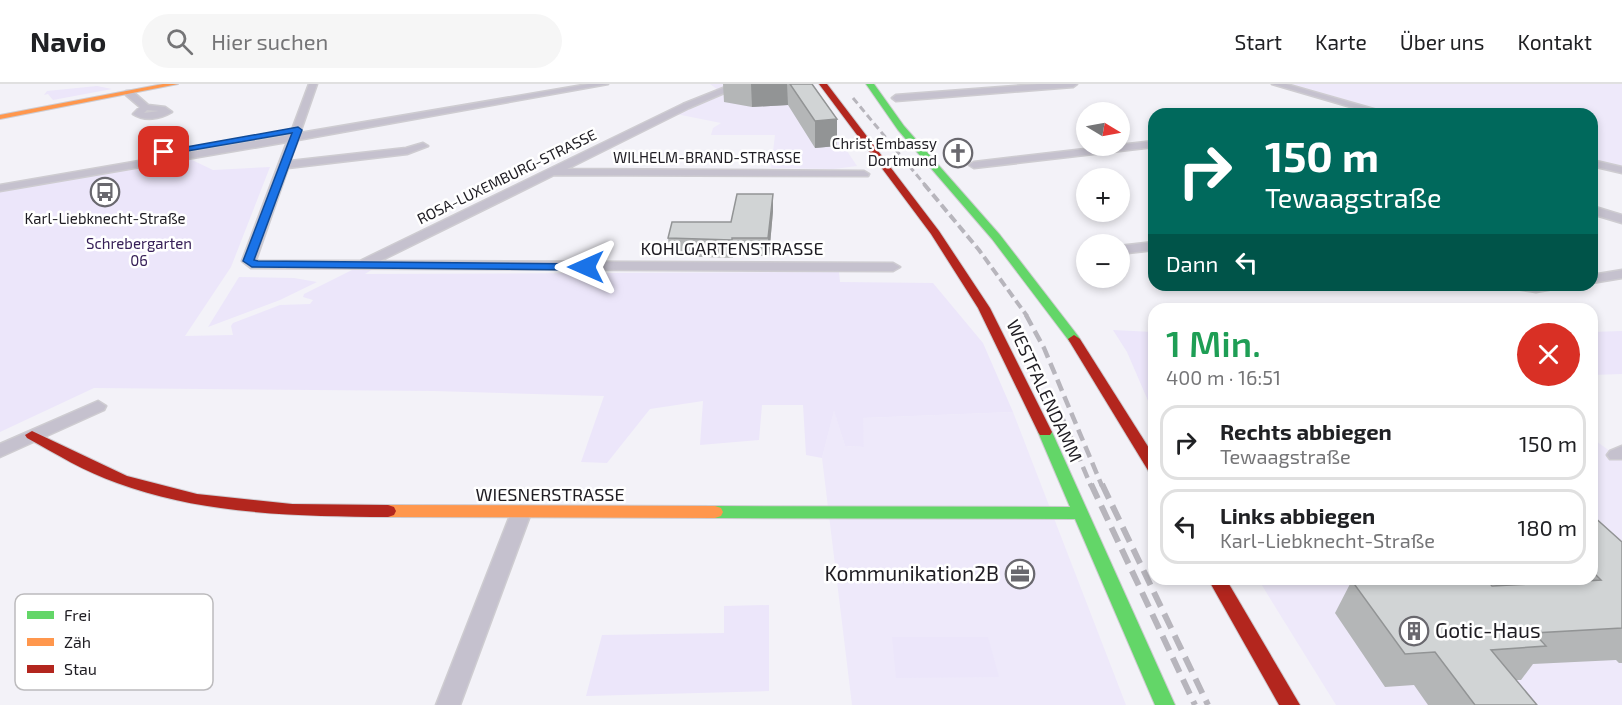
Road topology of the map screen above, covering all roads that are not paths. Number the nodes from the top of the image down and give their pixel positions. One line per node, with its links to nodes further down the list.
1 (155, 84): 18 (main road)
2 (174, 84): 14 (main road)
3 (313, 84): 20 (street)
4 (568, 84): 20 (street)
5 (604, 84): 12 (street)
6 (741, 84): 27 (street, ROSA-LUXEMBURG-STRASSE)
7 (811, 84): 19 (main road, WESTFALENDAMM)
8 (824, 84): 19 (main road, WESTFALENDAMM)
9 (1072, 84): 11 (street)
10 (1276, 84): 17 (street)
11 (1052, 85): 15 (street)
12 (584, 86): 20 (street)
13 (865, 87): 42 (main road)
14 (129, 93): 16 (street); 18 (main road)
15 (896, 99)
16 (146, 107)
17 (1364, 108)
18 (0, 116)
19 (848, 117): 44 (main road, WESTFALENDAMM)
20 (296, 134): 24 (street); 29 (street); 30 (street)
21 (1148, 145): 25 (street)
22 (423, 146): 24 (street)
23 (1598, 164): 26 (street)
24 (284, 165): 35 (street, KOHLGARTENSTRASSE)
25 (974, 165)
26 (1622, 170)
27 (549, 172): 28 (street, WILHELM-BRAND-STRASSE); 35 (street, ROSA-LUXEMBURG-STRASSE)
28 (864, 174)
29 (0, 180)
30 (0, 188)
31 (1598, 212): 32 (street)
32 (1622, 219)
33 (1148, 247): 34 (street)
34 (1130, 249)
35 (362, 266): 36 (street, KOHLGARTENSTRASSE)
36 (893, 267)
37 (1622, 274): 38 (street)
38 (1598, 278)
39 (98, 406): 40 (street)
40 (32, 435): 41 (street); 43 (main road, WIESNERSTRASSE)
41 (0, 451)
42 (1148, 459)
43 (521, 513): 44 (main road, WIESNERSTRASSE); 46 (street)
44 (1082, 513): 47 (main road, WESTFALENDAMM)
45 (1220, 585): 48 (main road)
46 (448, 705)
47 (1165, 705)
48 (1290, 705)

